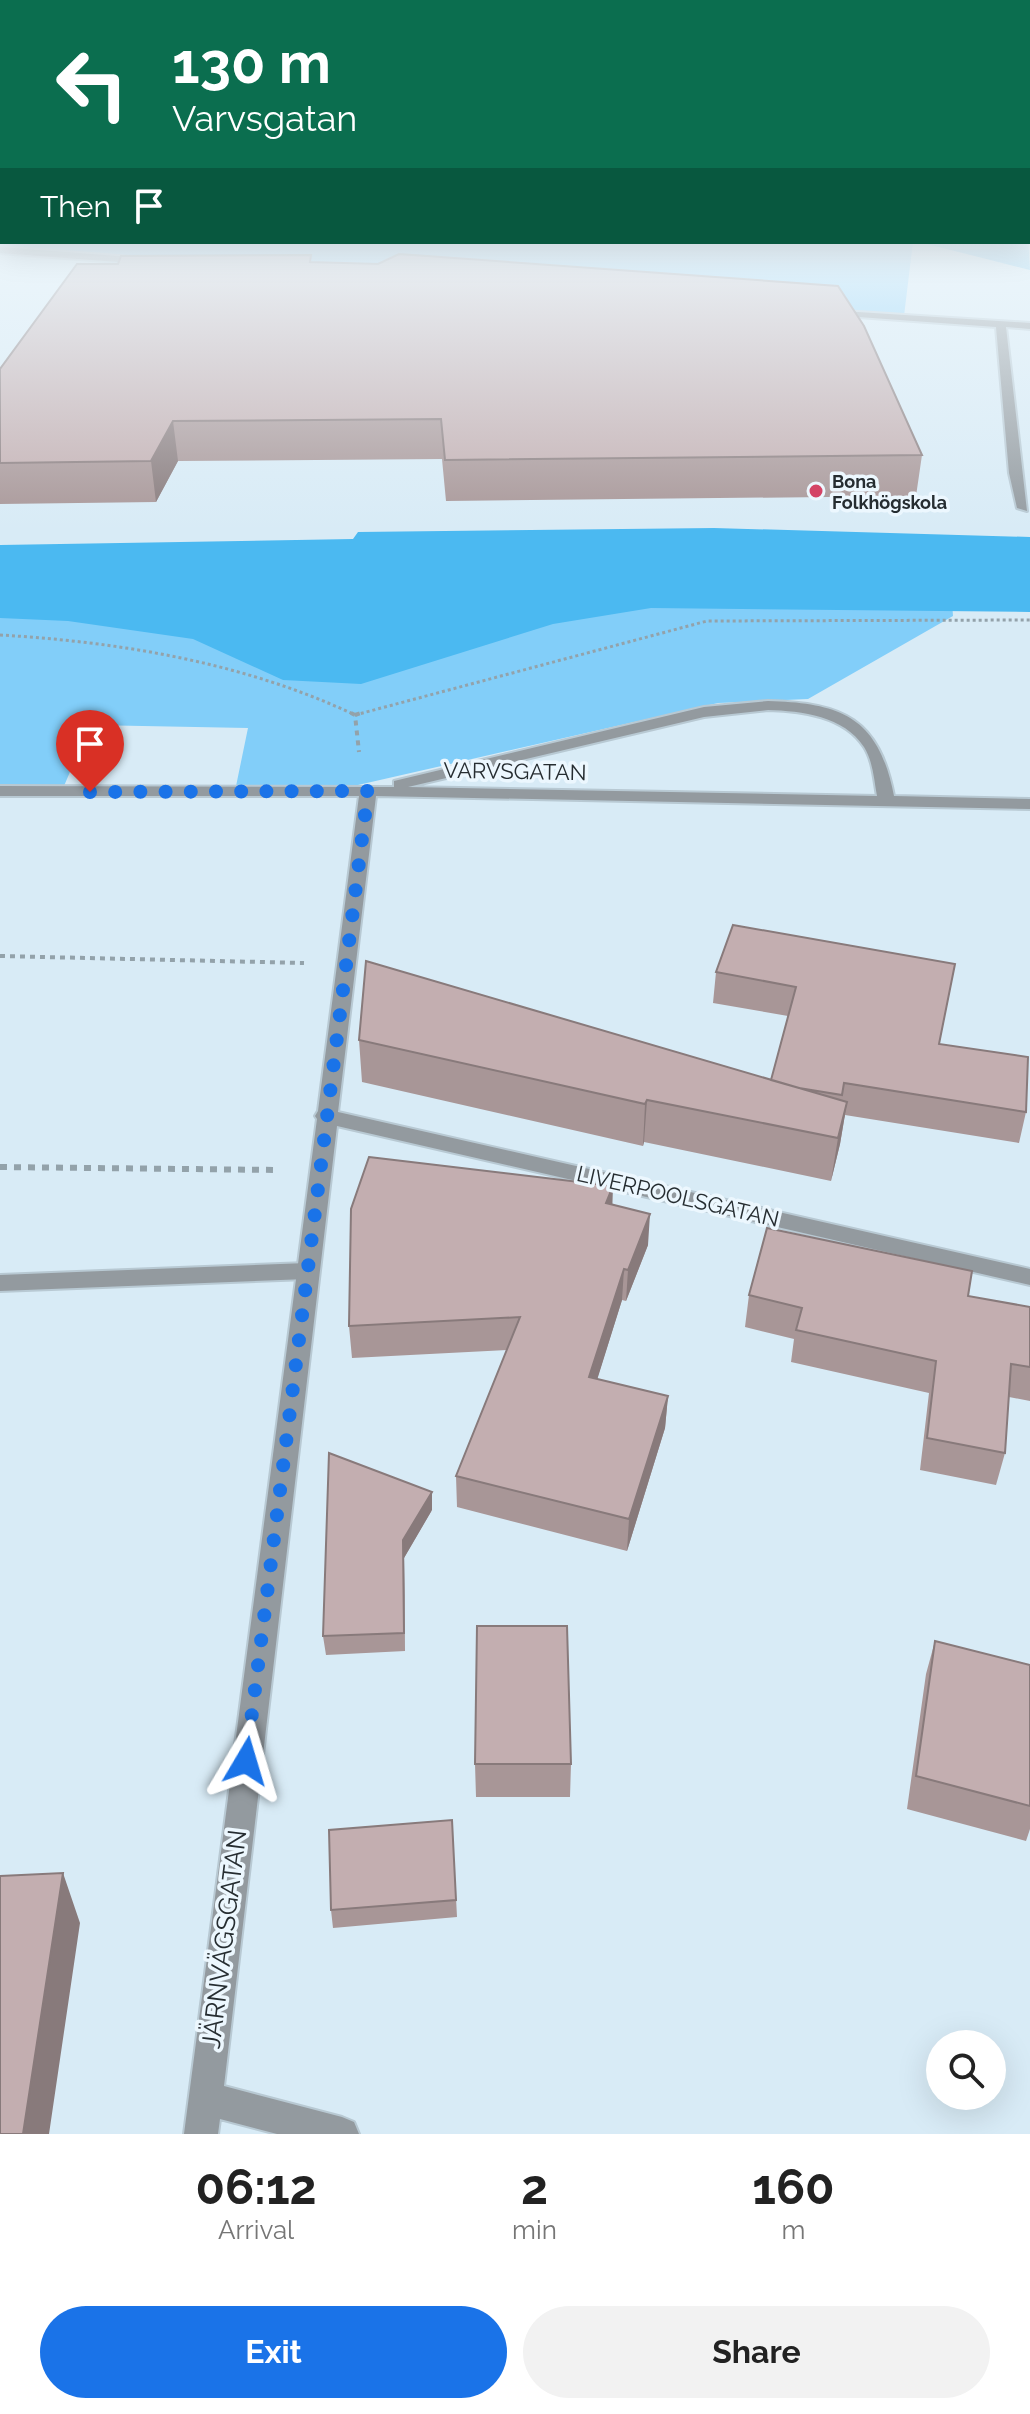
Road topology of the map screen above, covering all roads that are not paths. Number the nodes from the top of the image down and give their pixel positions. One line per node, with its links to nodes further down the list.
1 (1002, 333): 2 (street)
2 (1023, 508)
3 (0, 791): 4 (street, VARVSGATAN)
4 (368, 791): 5 (street, VARVSGATAN); 5 (street); 7 (street, JÄRNVÄGSGATAN)
5 (886, 800): 6 (street, VARVSGATAN)
6 (1030, 804)
7 (325, 1116): 8 (street, JÄRNVÄGSGATAN); 9 (street, LIVERPOOLSGATAN)
8 (307, 1271): 10 (street); 11 (street, JÄRNVÄGSGATAN)
9 (1030, 1277)
10 (0, 1283)
11 (204, 2098): 12 (street, JÄRNVÄGSGATAN); 13 (street)
12 (201, 2134)
13 (342, 2134)

